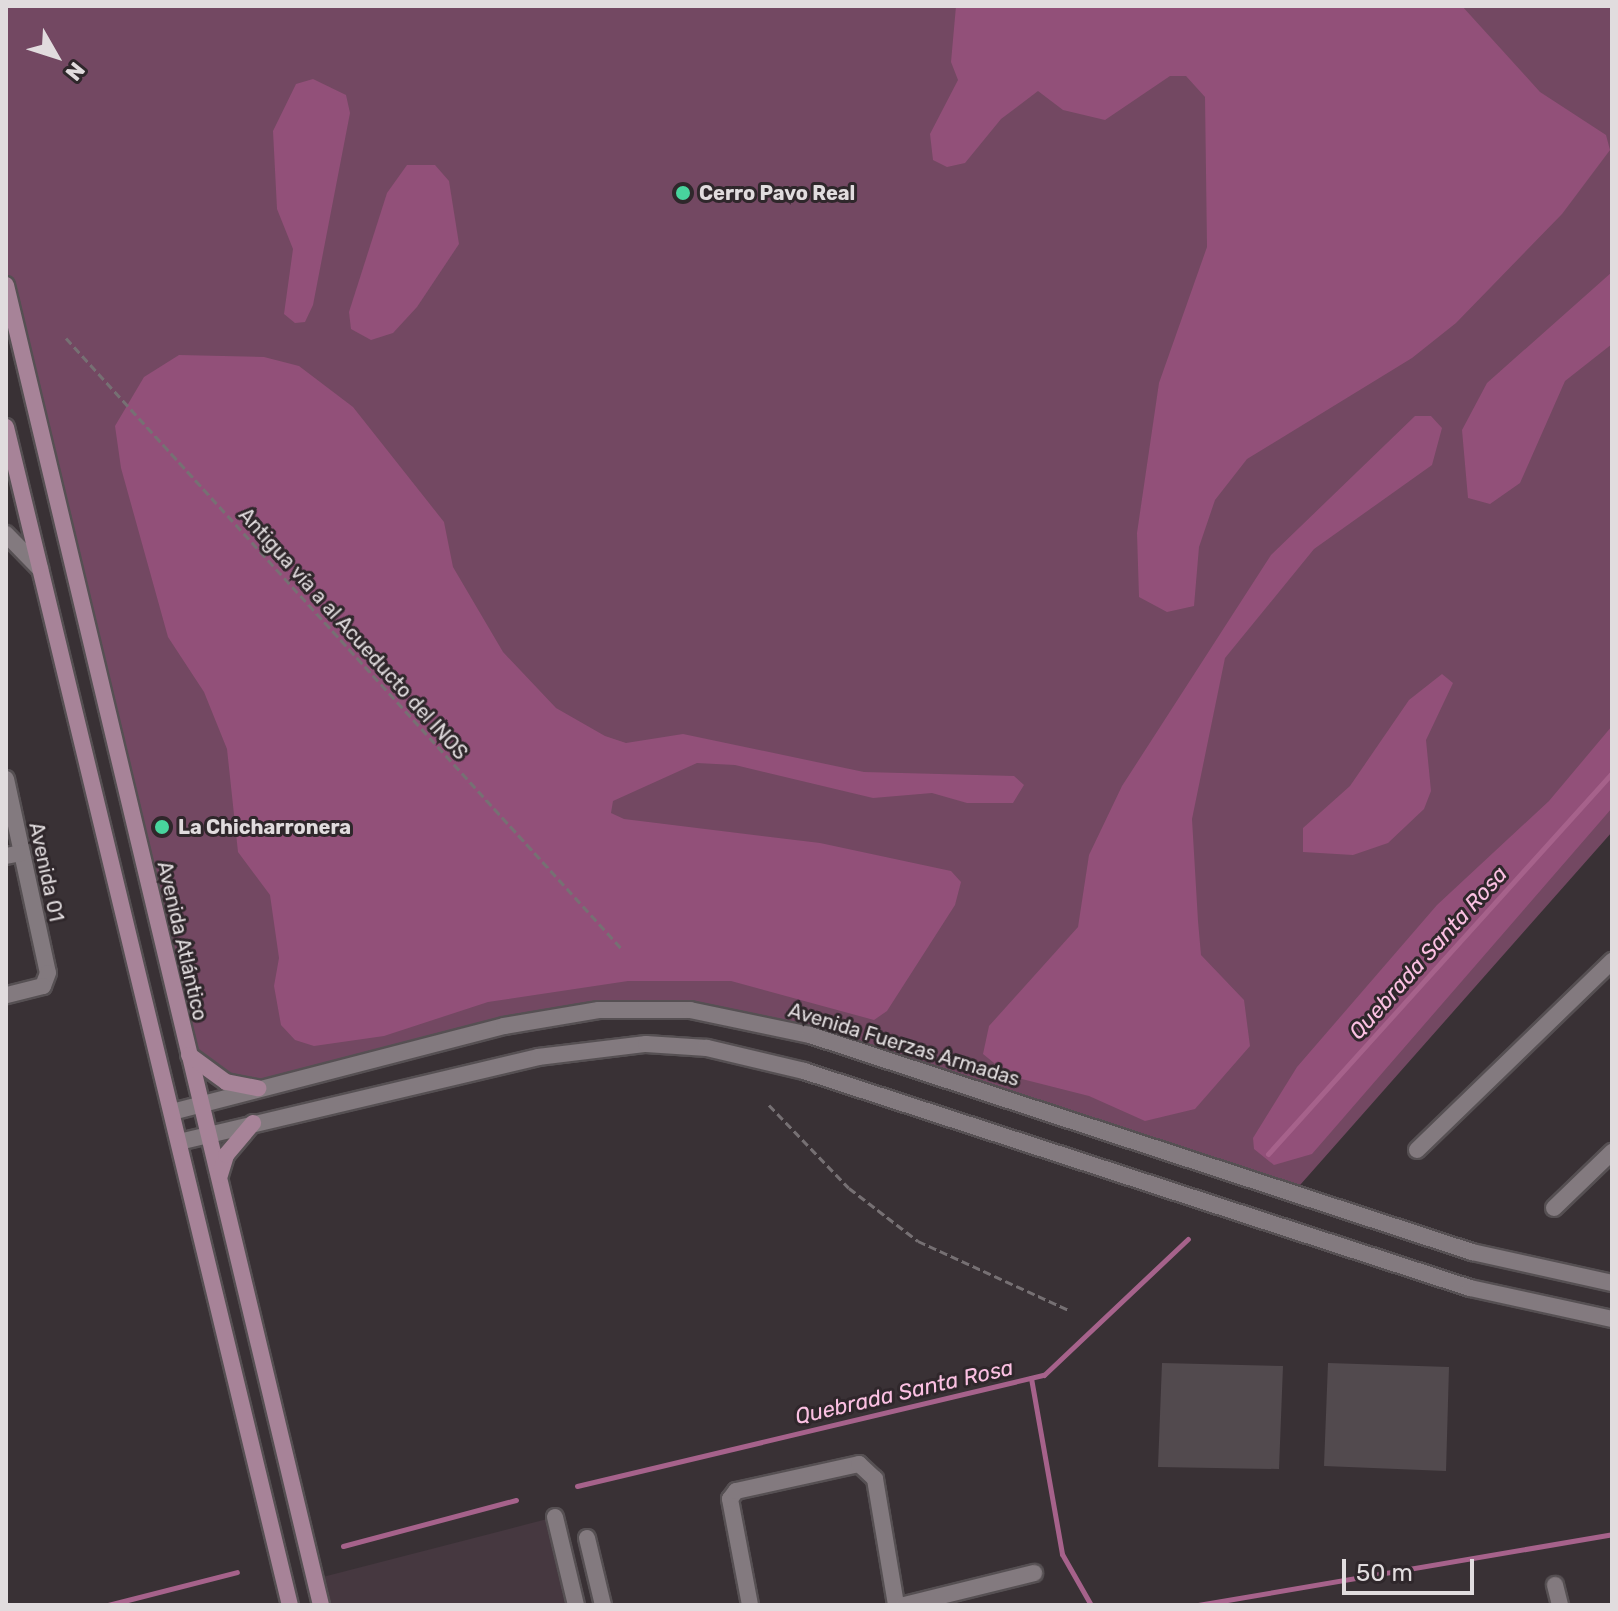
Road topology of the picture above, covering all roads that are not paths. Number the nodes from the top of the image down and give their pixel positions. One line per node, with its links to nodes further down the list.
1 (6, 285): 9 (main road, Avenida Atlántico)
2 (6, 427): 4 (main road)
3 (6, 534): 4 (street)
4 (40, 569): 12 (main road)
5 (6, 779): 6 (street, Avenida 01)
6 (14, 854): 8 (street, Avenida 01)
7 (1612, 961): 16 (street)
8 (6, 995)
9 (188, 1054): 10 (main road); 11 (main road, Avenida Atlántico)
10 (258, 1088): 11 (street, Avenida Fuerzas Armadas); 20 (street, Avenida Fuerzas Armadas)
11 (201, 1105): 12 (street, Avenida Fuerzas Armadas); 14 (main road, Avenida Atlántico)
12 (172, 1112): 15 (main road)
13 (253, 1123): 14 (street); 18 (main road); 21 (street)
14 (208, 1134): 15 (street); 18 (main road, Avenida Atlántico)
15 (179, 1142): 26 (main road)
16 (1417, 1150)
17 (1612, 1152): 19 (street)
18 (219, 1181): 27 (main road, Avenida Atlántico)
19 (1554, 1208)
20 (1612, 1283)
21 (1612, 1319)
22 (555, 1517): 28 (street)
23 (587, 1538): 29 (street)
24 (1034, 1573): 32 (street)
25 (1555, 1585): 33 (street)
26 (290, 1605)
27 (321, 1605)
28 (576, 1605)
29 (603, 1605)
30 (750, 1605): 31 (street)
31 (896, 1605)
32 (904, 1605)
33 (1560, 1605)

